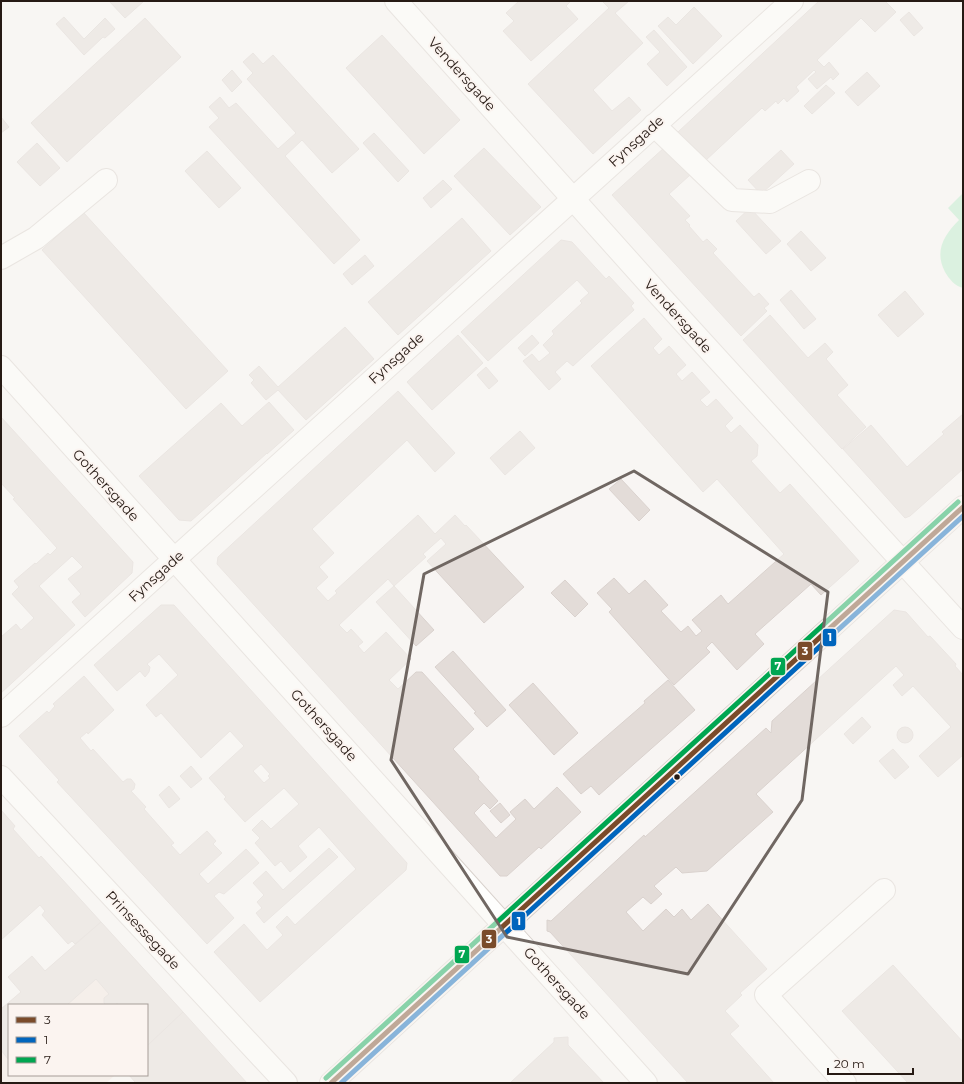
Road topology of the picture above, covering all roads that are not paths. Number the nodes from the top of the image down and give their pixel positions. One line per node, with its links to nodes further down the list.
1 (396, 1): 6 (street, Vendersgade)
2 (792, 1): 3 (street, Fynsgade)
3 (654, 125): 5 (street); 6 (street, Fynsgade)
4 (106, 180): 7 (street)
5 (809, 181)
6 (573, 198): 10 (street, Fynsgade); 11 (street, Vendersgade)
7 (1, 258)
8 (1, 367): 10 (street, Gothersgade)
9 (963, 507): 11 (street)
10 (174, 560): 13 (street, Fynsgade); 16 (street, Gothersgade)
11 (903, 562): 12 (street, Vendersgade); 16 (street)
12 (963, 628)
13 (1, 716)
14 (1, 778): 17 (street, Prinsessegade)
15 (884, 890): 20 (street)
16 (504, 925): 18 (street); 19 (street, Gothersgade)
17 (286, 1083)
18 (331, 1083)
19 (646, 1083)
20 (845, 1083)

